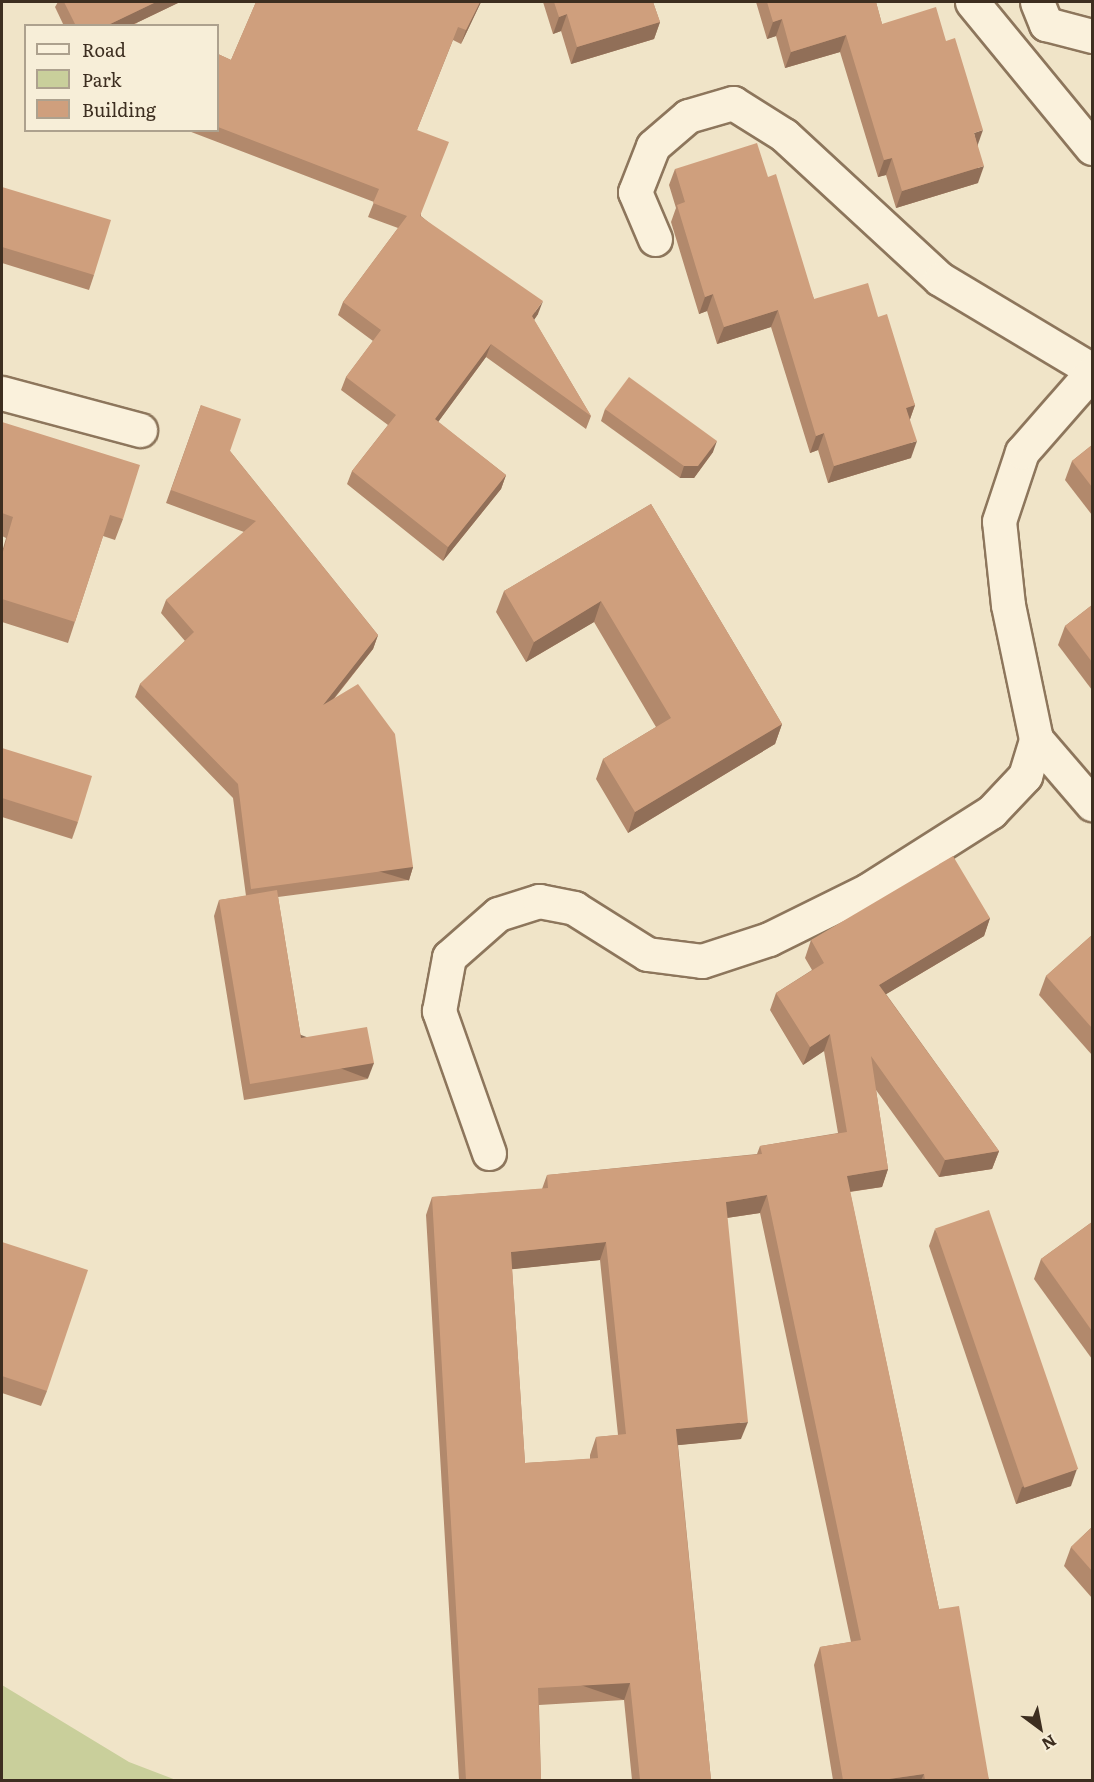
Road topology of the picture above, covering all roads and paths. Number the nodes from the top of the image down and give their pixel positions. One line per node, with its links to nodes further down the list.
1 (972, 2): 4 (street)
2 (1037, 2): 3 (street)
3 (1092, 36)
4 (1092, 148)
5 (655, 239): 6 (street)
6 (1092, 371): 9 (street)
7 (2, 393): 8 (street)
8 (140, 430)
9 (1036, 740): 10 (street); 11 (street)
10 (1092, 804)
11 (489, 1153)

